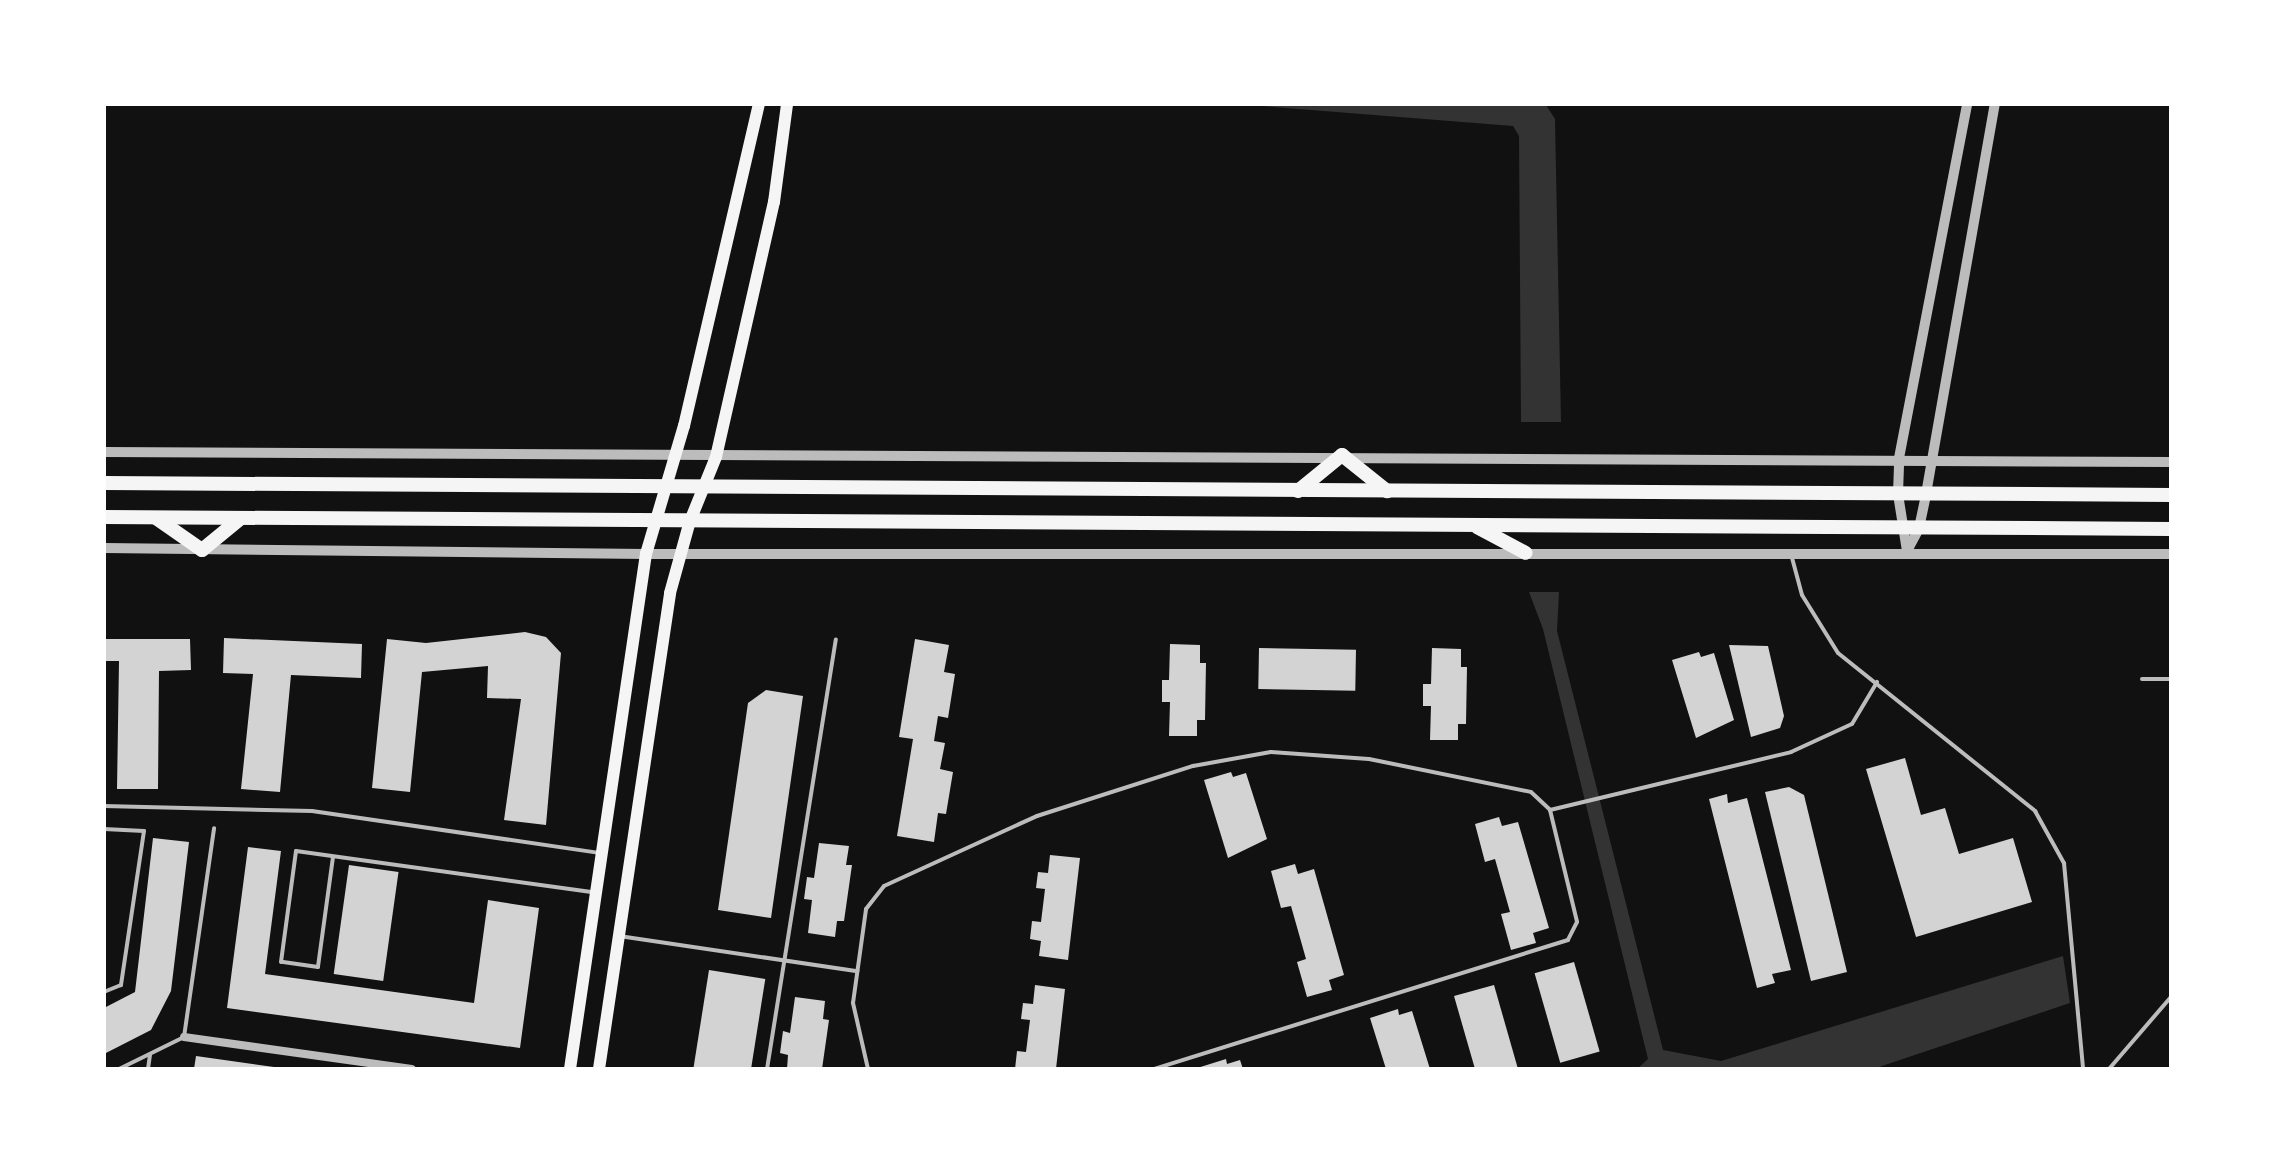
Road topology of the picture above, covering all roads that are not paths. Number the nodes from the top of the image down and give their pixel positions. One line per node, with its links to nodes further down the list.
1 (759, 104): 6 (main road)
2 (787, 104): 8 (main road)
3 (1967, 104): 9 (street)
4 (1995, 104): 10 (street)
5 (104, 452): 6 (street)
6 (676, 455): 8 (street); 13 (main road)
7 (1342, 455): 8 (street); 9 (street); 15 (main road); 16 (main road)
8 (716, 457): 14 (main road)
9 (1899, 458): 10 (street); 17 (street)
10 (1932, 458): 11 (street); 18 (street)
11 (2171, 462)
12 (104, 483): 13 (main road)
13 (666, 486): 14 (main road); 23 (main road)
14 (702, 487): 15 (main road); 24 (main road)
15 (1298, 491): 16 (main road)
16 (1387, 491): 17 (main road)
17 (1898, 494): 18 (main road); 26 (street)
18 (1926, 494): 19 (main road); 27 (street)
19 (2171, 495)
20 (104, 517): 21 (main road)
21 (156, 518): 22 (main road); 30 (main road)
22 (241, 518): 23 (main road); 30 (main road)
23 (655, 521): 24 (main road); 34 (main road)
24 (690, 521): 25 (main road); 35 (main road)
25 (1473, 525): 26 (main road); 33 (main road)
26 (1902, 527): 27 (main road); 31 (street)
27 (1919, 528): 28 (main road); 31 (street)
28 (2171, 529)
29 (104, 548): 30 (street)
30 (202, 550): 34 (street)
31 (1907, 551): 32 (street); 36 (street)
32 (1790, 552): 33 (street); 40 (lane)
33 (1526, 553): 35 (street)
34 (646, 554): 35 (street); 45 (main road)
35 (681, 554): 48 (main road)
36 (2171, 554)
37 (836, 640): 49 (lane)
38 (2142, 679): 39 (lane)
39 (2171, 679)
40 (1877, 682): 42 (lane); 63 (lane)
41 (104, 806): 45 (lane)
42 (1550, 810): 50 (lane); 62 (lane)
43 (214, 828): 53 (lane)
44 (104, 829): 51 (lane)
45 (601, 854): 47 (main road)
46 (333, 857): 46 (lane); 47 (lane)
47 (595, 892): 58 (main road)
48 (617, 935): 49 (lane); 59 (main road)
49 (785, 960): 50 (lane); 60 (lane)
50 (857, 971): 61 (lane)
51 (104, 992)
52 (2171, 997): 64 (lane)
53 (184, 1037): 54 (lane); 57 (street)
54 (150, 1054): 55 (lane); 56 (lane)
55 (119, 1069)
56 (148, 1069)
57 (412, 1069)
58 (570, 1069)
59 (599, 1069)
60 (767, 1069)
61 (868, 1069)
62 (1154, 1069)
63 (2083, 1069)
64 (2109, 1069)

